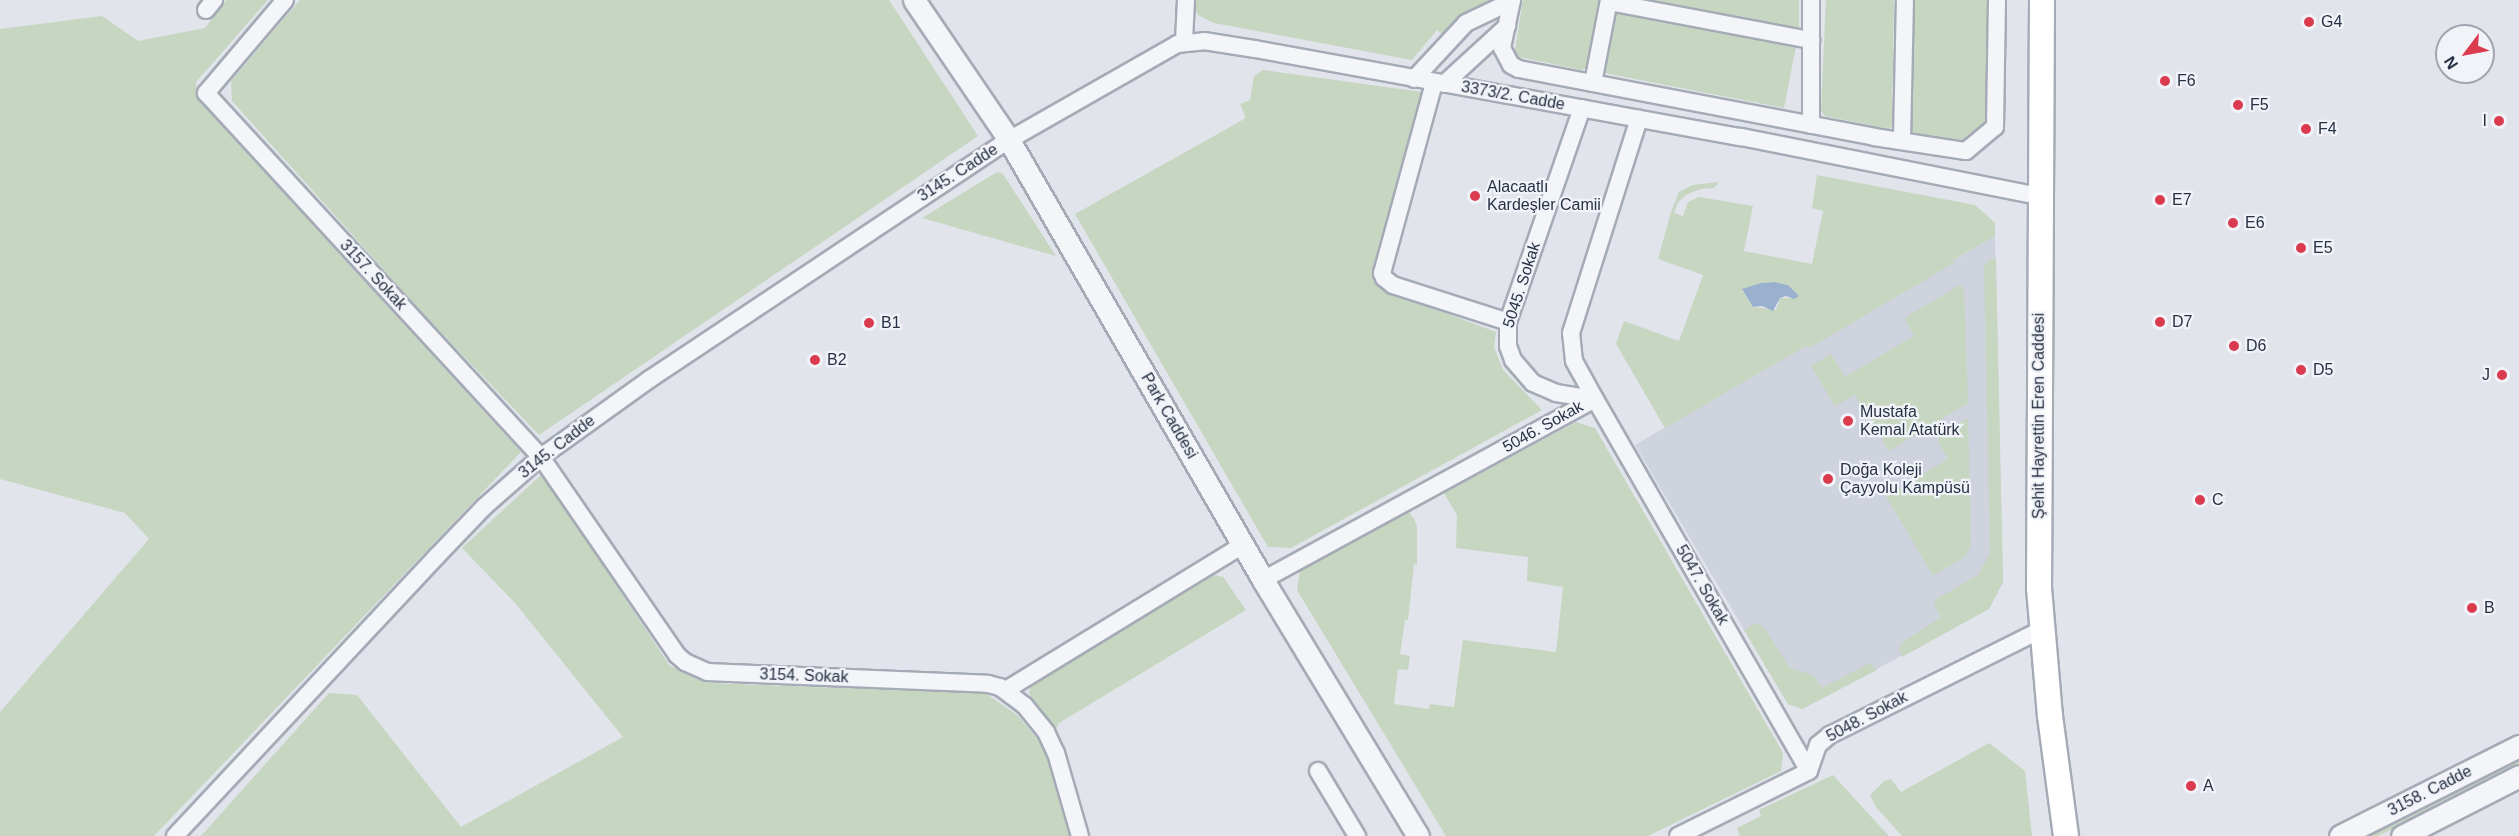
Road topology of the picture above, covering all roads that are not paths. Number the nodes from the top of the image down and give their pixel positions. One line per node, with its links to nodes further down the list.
1 (285, 0): 24 (street, 3157. Sokak)
2 (914, 0): 19 (street, Park Caddesi)
3 (1186, 0): 12 (street)
4 (1810, 0): 11 (street)
5 (1905, 0): 20 (street)
6 (1996, 0): 20 (street)
7 (2042, 0): 21 (main road, Şehit Hayrettin Eren Caddesi)
8 (1512, 1): 10 (street); 13 (street)
9 (1609, 1): 11 (street); 14 (street)
10 (1507, 26): 14 (street); 15 (street)
11 (1811, 40): 18 (street)
12 (1184, 41): 13 (street, 3373/2. Cadde); 19 (street, 3373/2. Cadde)
13 (1413, 79): 15 (street, 3373/2. Cadde)
14 (1593, 83): 18 (street)
15 (1439, 84): 16 (street, 3373/2. Cadde); 22 (street)
16 (1582, 108): 17 (street, 3373/2. Cadde); 22 (street, 5045. Sokak)
17 (1640, 119): 21 (street, 3373/2. Cadde); 23 (street, 5046. Sokak)
18 (1811, 125): 20 (street)
19 (1009, 140): 24 (street, 3145. Cadde); 25 (street, Park Caddesi)
20 (1902, 141)
21 (2040, 196): 27 (main road, Şehit Hayrettin Eren Caddesi)
22 (1508, 322): 23 (street, 5045. Sokak)
23 (1594, 399): 26 (street, 5046. Sokak); 31 (street, 5047. Sokak)
24 (541, 457): 28 (street, 3154. Sokak); 34 (street, 3145. Cadde)
25 (1243, 545): 26 (street, Park Caddesi); 28 (street)
26 (1263, 580): 37 (street, Park Caddesi)
27 (2041, 630): 31 (street, 5048. Sokak); 33 (main road, Şehit Hayrettin Eren Caddesi)
28 (1006, 690): 35 (street, 3154. Sokak)
29 (2519, 746): 39 (street, 3158. Cadde)
30 (1318, 771): 36 (street)
31 (1809, 771): 38 (street)
32 (2519, 776): 40 (street, 3158. Cadde)
33 (2066, 834)
34 (175, 836)
35 (1080, 836)
36 (1357, 836)
37 (1418, 836)
38 (1678, 836)
39 (2340, 836)
40 (2402, 836)

